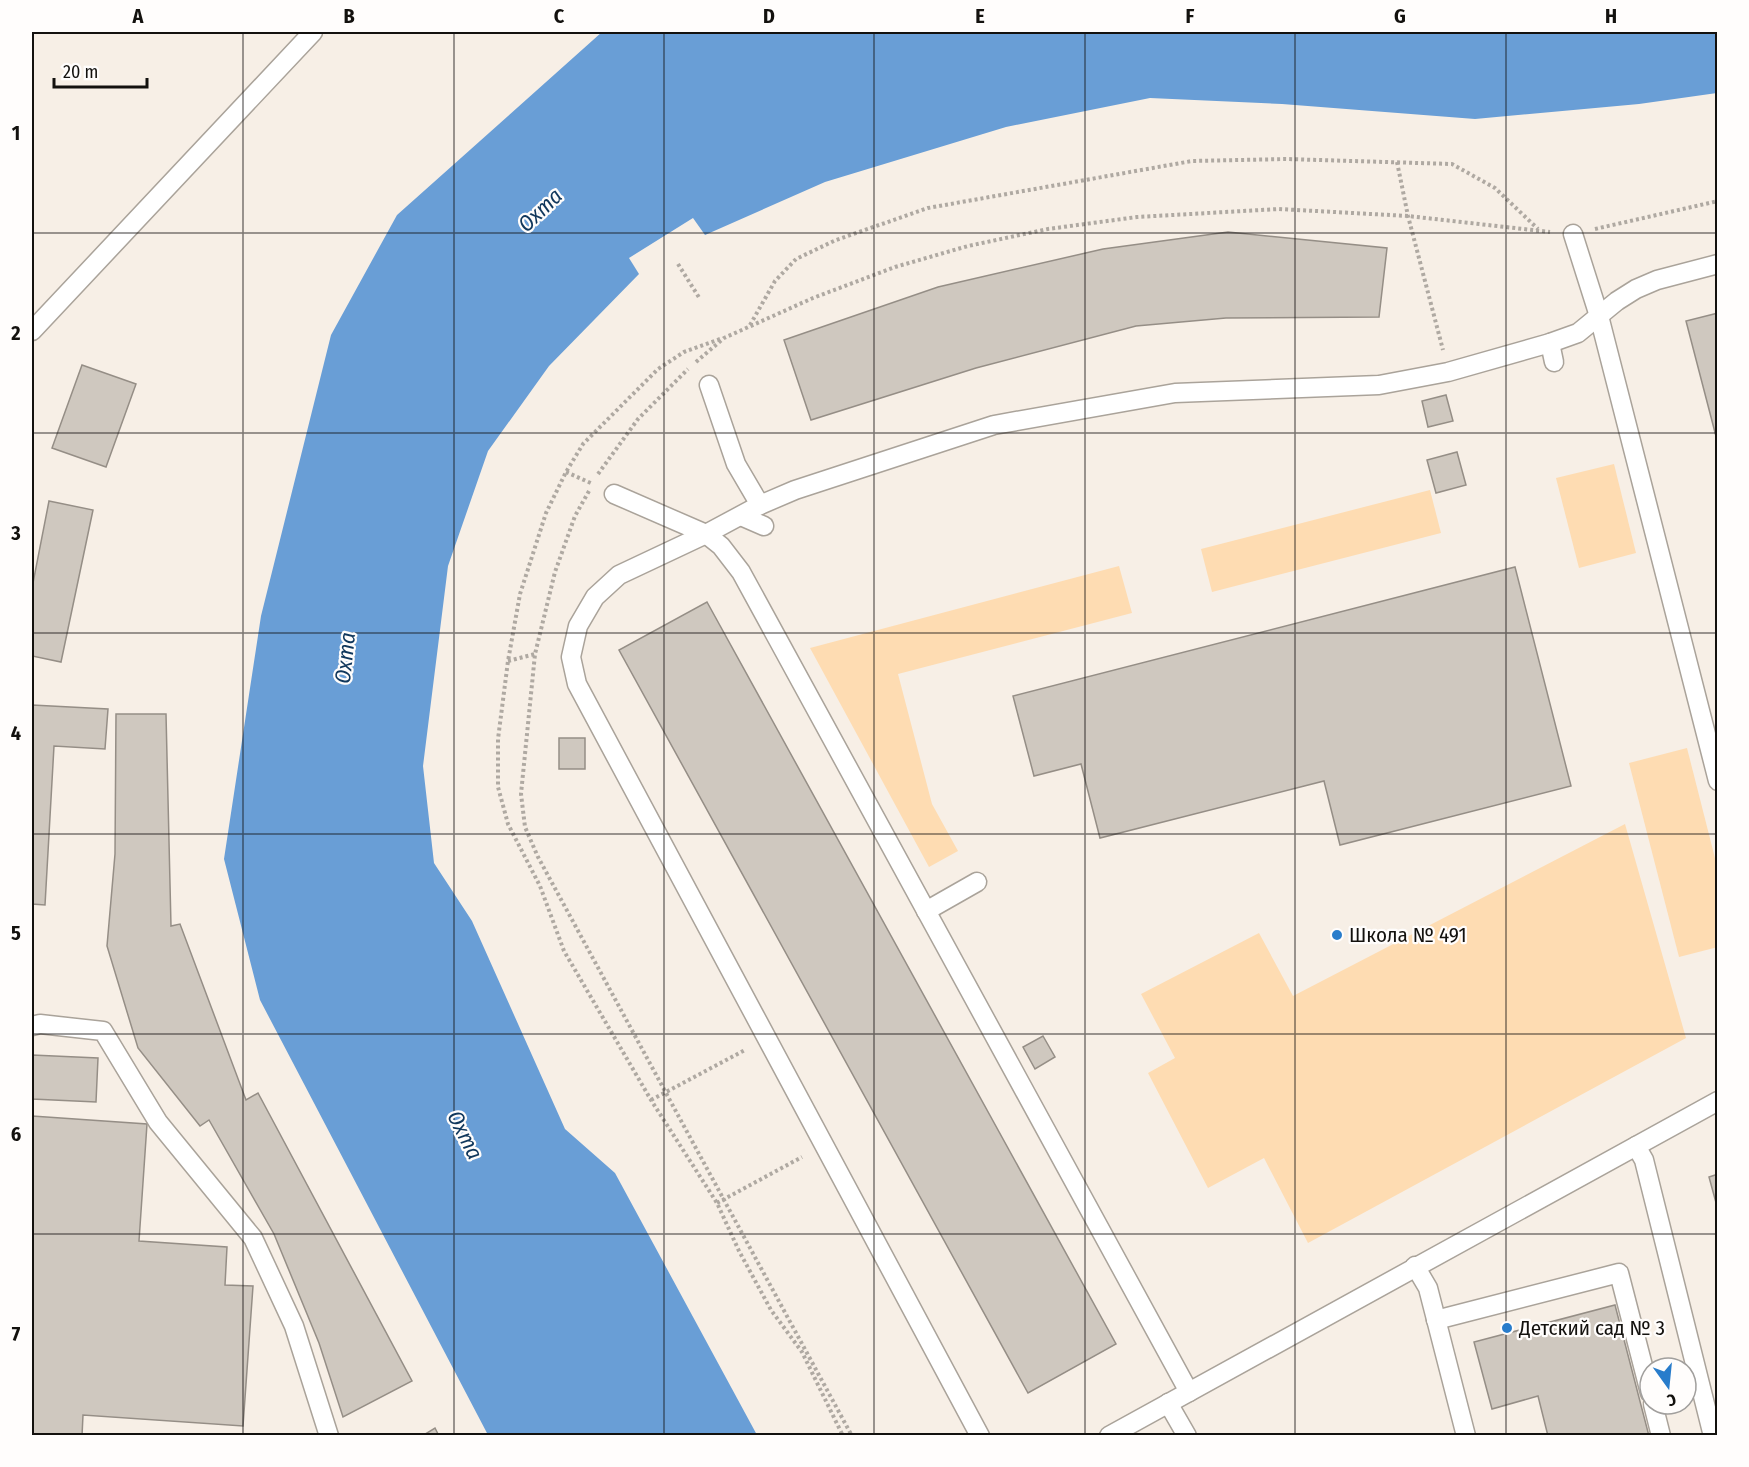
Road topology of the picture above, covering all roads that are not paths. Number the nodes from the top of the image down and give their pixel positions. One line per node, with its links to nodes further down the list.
1 (313, 32): 5 (lane)
2 (1573, 234): 4 (lane)
3 (1718, 264): 4 (lane)
4 (1599, 316): 6 (lane); 14 (lane)
5 (32, 331)
6 (1550, 343): 7 (lane); 10 (lane)
7 (1554, 362)
8 (709, 385): 10 (lane)
9 (614, 494): 13 (lane)
10 (760, 505): 11 (lane)
11 (741, 516): 12 (lane); 13 (lane)
12 (764, 526)
13 (706, 534): 16 (lane); 27 (lane)
14 (1718, 781)
15 (977, 882): 16 (lane)
16 (926, 911): 23 (lane)
17 (32, 1026): 26 (lane)
18 (1718, 1101): 19 (lane)
19 (1636, 1146): 20 (lane); 32 (lane)
20 (1415, 1266): 21 (lane); 23 (lane)
21 (1436, 1320): 22 (lane); 30 (lane)
22 (1640, 1356)
23 (1189, 1392): 24 (lane)
24 (1168, 1403): 28 (lane); 29 (lane)
25 (1656, 1416): 31 (lane)
26 (329, 1436)
27 (980, 1436)
28 (1109, 1436)
29 (1187, 1436)
30 (1466, 1436)
31 (1661, 1436)
32 (1713, 1436)

